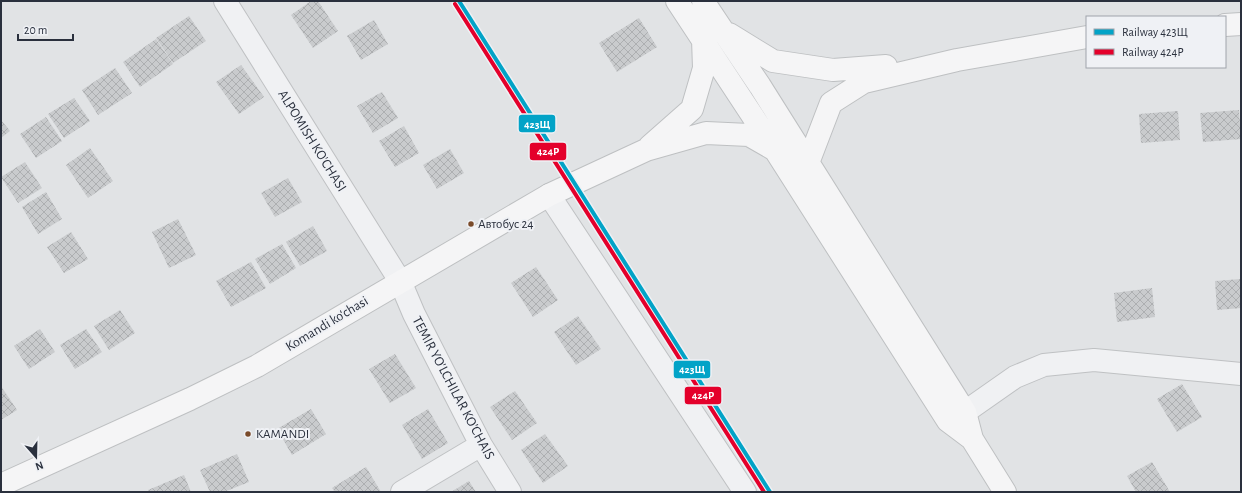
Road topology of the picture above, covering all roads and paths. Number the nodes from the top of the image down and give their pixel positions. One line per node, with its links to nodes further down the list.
1 (225, 1): 14 (street, ALPOMISH KO'CHASI)
2 (677, 1): 8 (main road)
3 (703, 1): 6 (main road)
4 (1241, 24): 5 (main road)
5 (1226, 25)
6 (722, 30): 9 (main road); 12 (main road)
7 (1086, 37): 9 (main road)
8 (702, 39): 10 (main road, Komandi ko‘chasi); 11 (main road)
9 (957, 60): 12 (main road)
10 (646, 150): 11 (main road, Komandi ko‘chasi); 13 (main road, Komandi ko‘chasi)
11 (775, 150): 17 (main road)
12 (808, 163): 16 (main road)
13 (549, 195): 14 (main road, Komandi ko‘chasi); 22 (street)
14 (400, 281): 18 (street, TEMIR YO'LCHILAR KO'CHAIS); 19 (main road, Komandi ko‘chasi)
15 (1241, 374): 16 (street)
16 (965, 412): 17 (main road)
17 (972, 439): 23 (main road)
18 (481, 445): 20 (street); 21 (street, TEMIR YO'LCHILAR KO'CHAIS)
19 (1, 485)
20 (402, 492)
21 (510, 492)
22 (745, 492)
23 (1005, 492)

